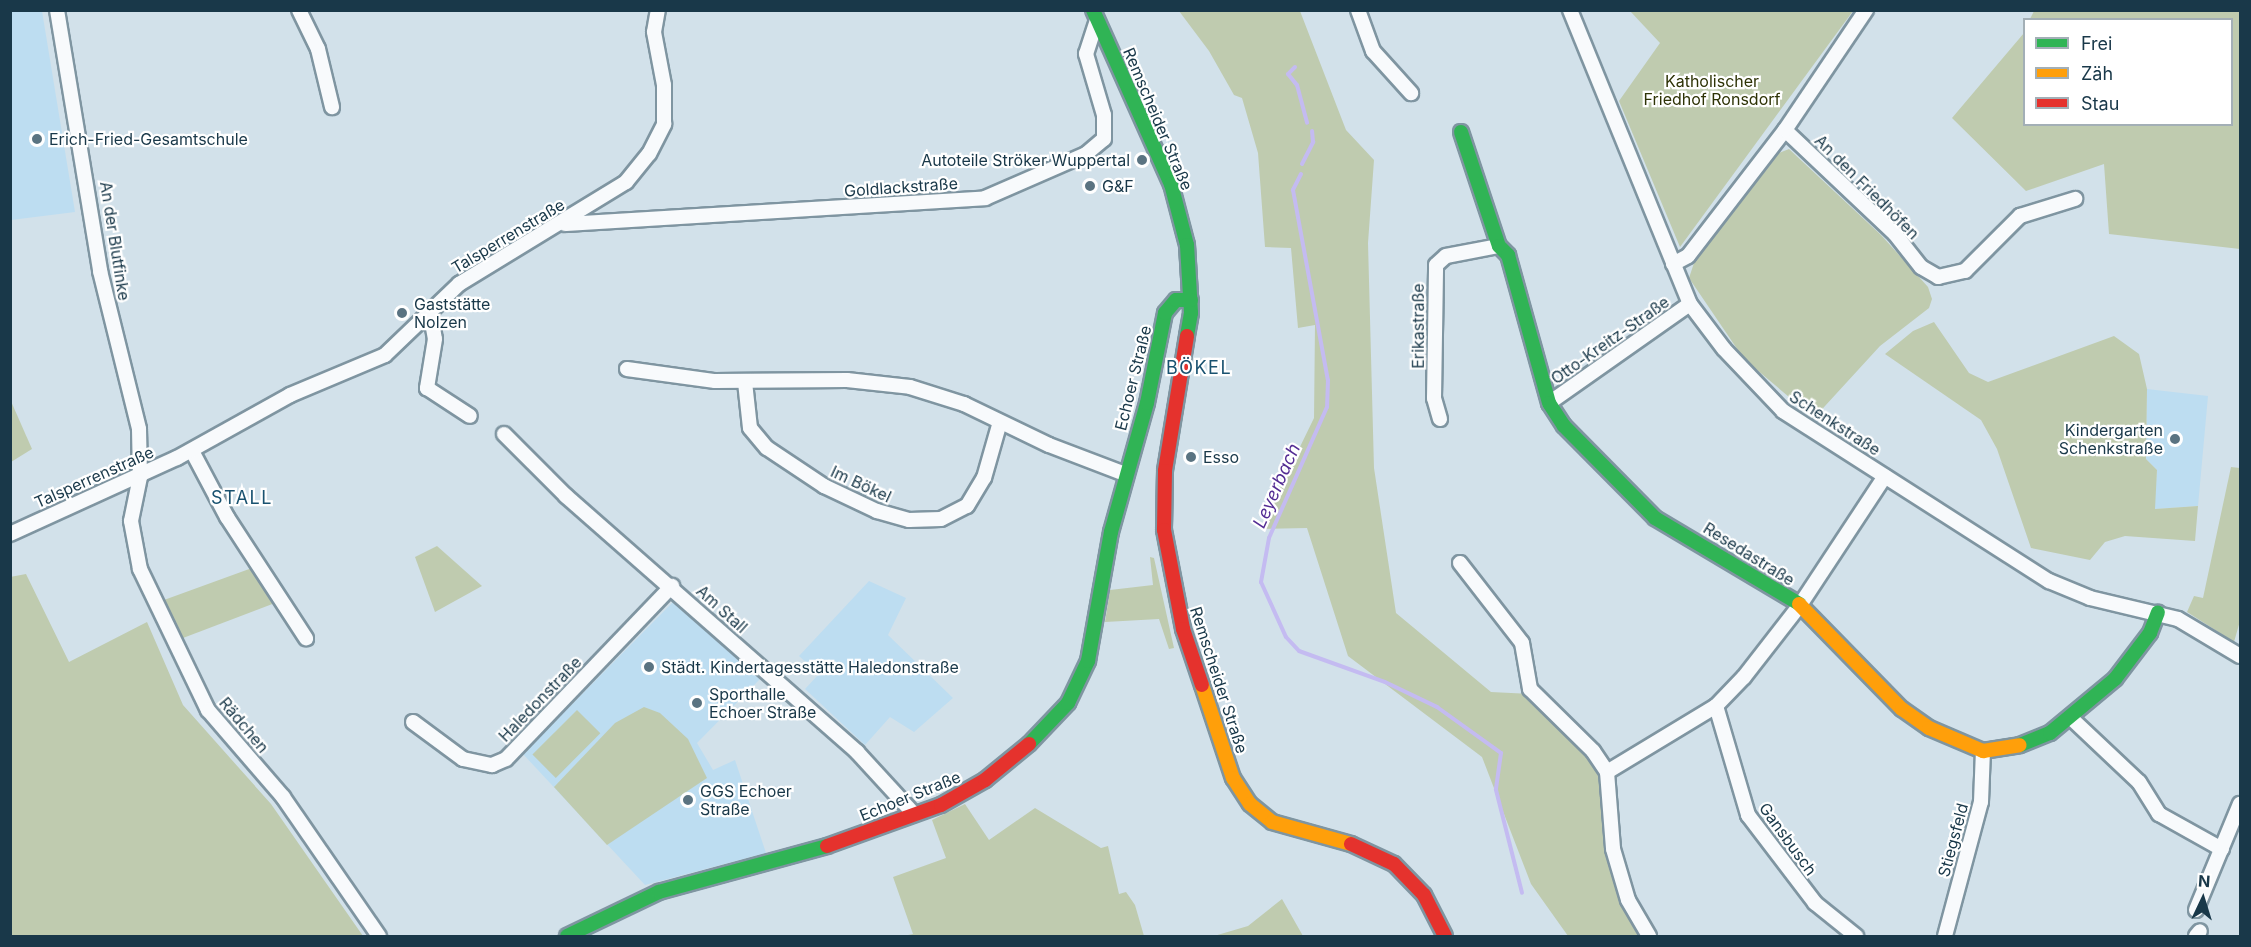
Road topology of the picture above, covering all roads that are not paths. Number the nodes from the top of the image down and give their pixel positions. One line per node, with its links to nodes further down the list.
1 (57, 10): 30 (street, An der Blutfinke)
2 (299, 10): 10 (street)
3 (658, 10): 14 (street, Talsperrenstraße)
4 (1108, 10): 8 (street)
5 (1358, 10): 9 (street)
6 (1570, 10): 16 (street, Schenkstraße)
7 (1866, 10): 11 (street)
8 (1095, 16): 14 (street, Goldlackstraße); 17 (street, Remscheider Straße)
9 (1411, 93)
10 (332, 107)
11 (1785, 130): 13 (street, An den Friedhöfen); 16 (street)
12 (1461, 132): 15 (street, Resedastraße)
13 (2075, 200)
14 (562, 225): 19 (street, Talsperrenstraße)
15 (1499, 246): 22 (street, Resedastraße); 24 (street, Erikastraße)
16 (1673, 264): 18 (street, Schenkstraße)
17 (1191, 300): 28 (street, Echoer Straße); 49 (street, Remscheider Straße)
18 (1690, 304): 22 (street, Otto-Kreitz-Straße); 29 (street, Schenkstraße)
19 (430, 311): 23 (street); 27 (street, Talsperrenstraße)
20 (627, 369): 21 (street)
21 (745, 382): 25 (street); 25 (street, Im Bökel)
22 (1549, 403): 34 (street, Resedastraße)
23 (470, 416)
24 (1440, 418)
25 (1000, 422): 28 (street)
26 (504, 434): 33 (street, Am Stall)
27 (192, 451): 30 (street, Talsperrenstraße); 36 (street)
28 (1125, 474): 44 (street, Echoer Straße)
29 (1885, 476): 34 (street); 35 (street, Schenkstraße)
30 (140, 477): 31 (street, Talsperrenstraße); 47 (street, Rädchen)
31 (10, 534)
32 (1460, 563): 42 (street)
33 (672, 586): 40 (street, Haledonstraße); 44 (street, Am Stall)
34 (1800, 605): 38 (street); 41 (street, Resedastraße)
35 (2158, 612): 37 (street, Schenkstraße); 39 (street, Resedastraße)
36 (306, 638)
37 (2241, 656)
38 (1716, 706): 42 (street); 51 (street, Gansbusch)
39 (2071, 718): 41 (street, Resedastraße); 45 (street)
40 (414, 722)
41 (1983, 751): 52 (street, Stiegsfeld)
42 (1607, 772): 50 (street)
43 (2241, 804): 45 (street)
44 (914, 814): 48 (street, Echoer Straße)
45 (2222, 849): 46 (street)
46 (2196, 910)
47 (379, 936)
48 (567, 936)
49 (1445, 936)
50 (1648, 936)
51 (1856, 936)
52 (1944, 936)

